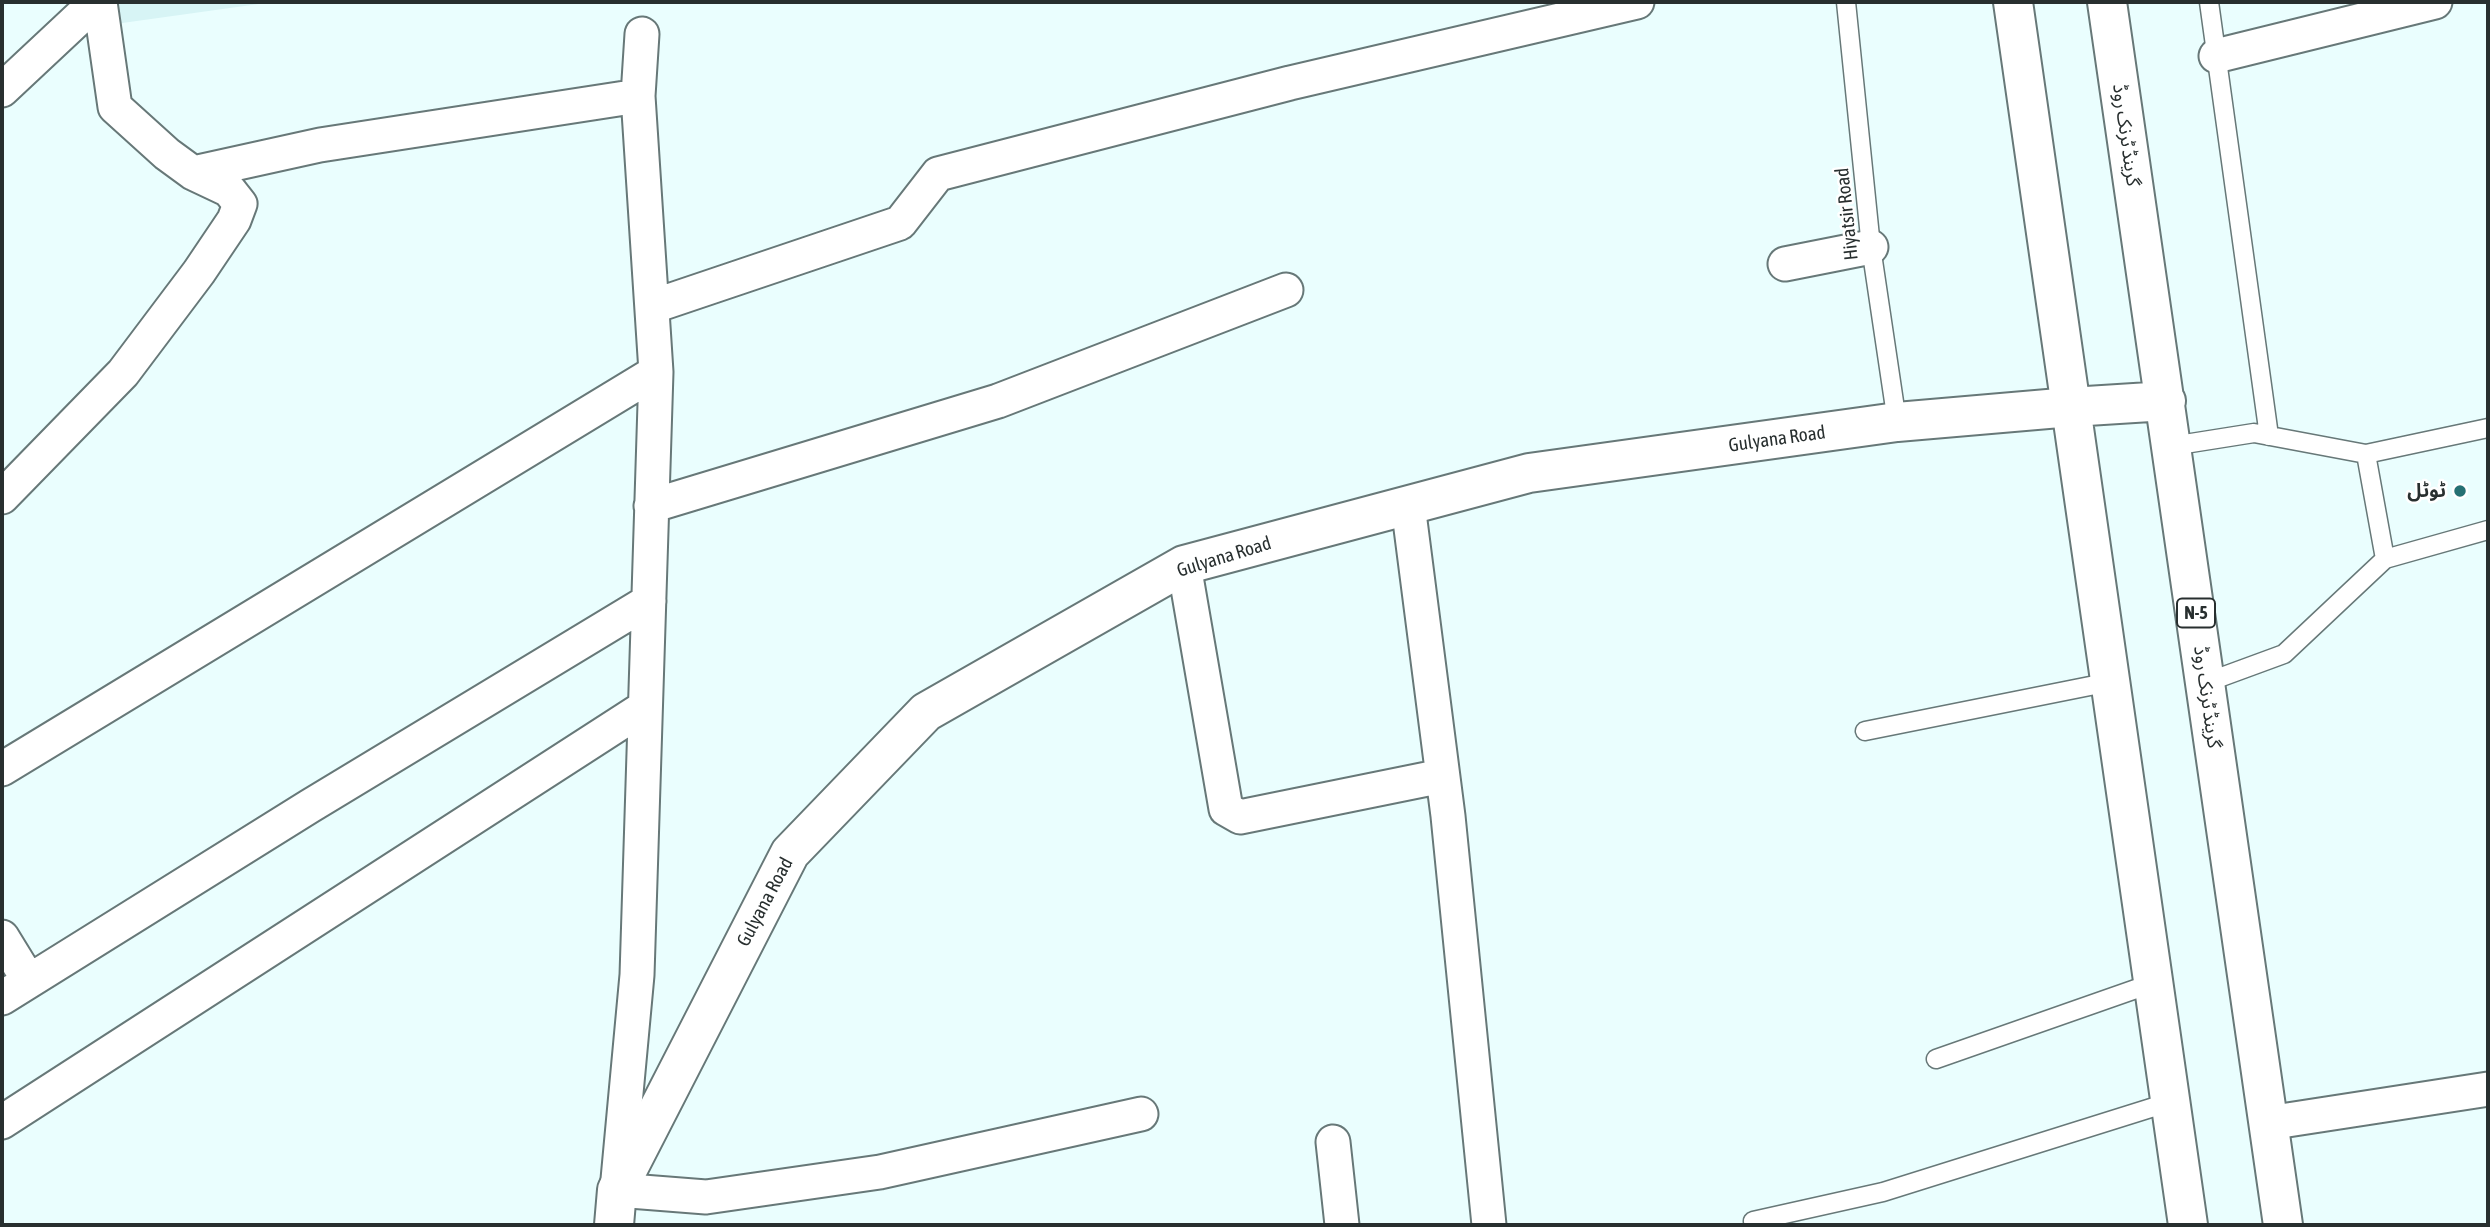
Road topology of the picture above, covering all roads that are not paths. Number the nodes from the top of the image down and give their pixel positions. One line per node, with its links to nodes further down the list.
1 (98, 2): 10 (street); 12 (street)
2 (1637, 2): 16 (street)
3 (1846, 2): 13 (lane, Hiyatsir Road)
4 (2013, 2): 19 (main road)
5 (2107, 2): 18 (main road, گرینڈ ٹرنک روڈ / N-5)
6 (2208, 2): 9 (lane)
7 (2435, 2): 9 (street)
8 (642, 34): 11 (street)
9 (2216, 57): 22 (lane)
10 (2, 90)
11 (638, 96): 12 (street); 16 (street)
12 (193, 173): 25 (street)
13 (1871, 247): 14 (street); 20 (lane, Hiyatsir Road)
14 (1785, 264)
15 (1286, 290): 27 (street)
16 (654, 306): 17 (street)
17 (656, 372): 27 (street); 36 (street)
18 (2166, 401): 19 (main road, Gulyana Road); 23 (main road, گرینڈ ٹرنک روڈ / N-5)
19 (2071, 407): 20 (main road, Gulyana Road); 32 (main road)
20 (1897, 422): 26 (main road, Gulyana Road)
21 (2488, 428): 24 (lane)
22 (2269, 436): 23 (lane); 24 (lane)
23 (2172, 446): 33 (main road, گرینڈ ٹرنک روڈ / N-5)
24 (2366, 454): 29 (lane)
25 (2, 497)
26 (1408, 505): 30 (main road, Gulyana Road); 37 (street)
27 (651, 506): 31 (street)
28 (2488, 530): 29 (lane)
29 (2385, 559): 33 (lane)
30 (1184, 565): 37 (street); 48 (main road, Gulyana Road)
31 (649, 601): 34 (street); 40 (street)
32 (2110, 682): 35 (lane); 39 (main road)
33 (2205, 683): 46 (main road, گرینڈ ٹرنک روڈ / N-5)
34 (645, 707): 45 (street); 48 (street)
35 (1865, 731)
36 (2, 769)
37 (1442, 776): 51 (street)
38 (2, 937): 40 (street)
39 (2153, 983): 41 (lane); 43 (main road)
40 (15, 990)
41 (1936, 1059)
42 (2488, 1089): 46 (street)
43 (2171, 1102): 49 (lane); 52 (main road)
44 (1141, 1114): 48 (street)
45 (2, 1122)
46 (2268, 1123): 53 (main road, گرینڈ ٹرنک روڈ / N-5)
47 (1333, 1142): 50 (street)
48 (615, 1208)
49 (1753, 1221)
50 (1342, 1225)
51 (1489, 1225)
52 (2188, 1225)
53 (2283, 1225)

